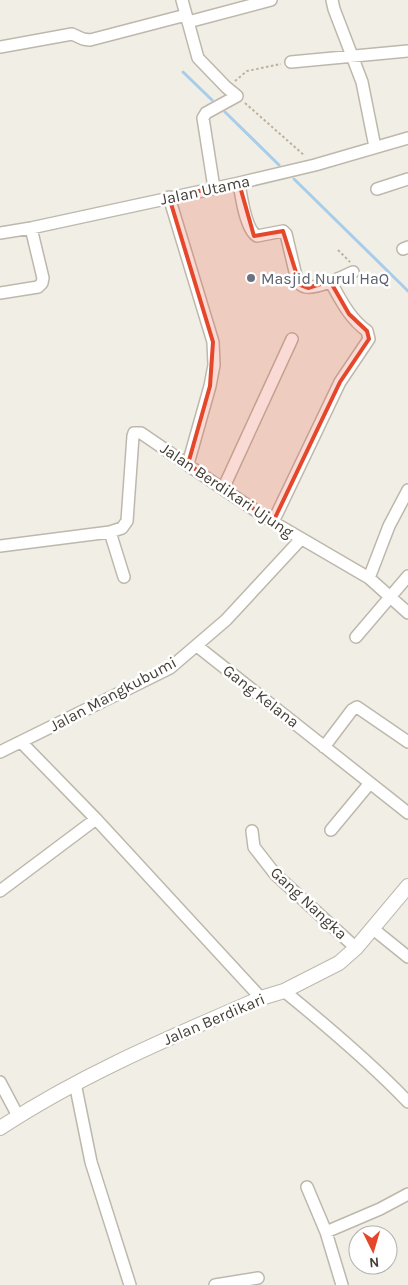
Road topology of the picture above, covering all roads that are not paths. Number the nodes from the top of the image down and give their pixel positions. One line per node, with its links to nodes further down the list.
1 (182, 0): 4 (street)
2 (271, 0): 4 (street)
3 (332, 0): 7 (street)
4 (187, 19): 5 (street); 13 (street)
5 (0, 47)
6 (408, 51): 7 (street)
7 (353, 56): 8 (street); 10 (street)
8 (291, 62)
9 (408, 138): 10 (street, Jalan Utama)
10 (375, 147): 12 (street, Jalan Utama)
11 (408, 179): 14 (street)
12 (239, 183): 13 (street, Jalan Utama); 19 (street)
13 (214, 188): 15 (street, Jalan Utama)
14 (378, 190)
15 (169, 197): 16 (street, Jalan Utama); 22 (street)
16 (32, 228): 17 (street, Jalan Utama); 20 (street)
17 (0, 233)
18 (353, 272): 19 (street)
19 (330, 281): 25 (street)
20 (0, 293)
21 (292, 339): 23 (street)
22 (188, 464): 23 (street, Jalan Berdikari Ujung); 26 (street, Jalan Berdikari Ujung)
23 (223, 490): 25 (street, Jalan Berdikari Ujung)
24 (408, 490): 31 (street)
25 (273, 522): 27 (street, Jalan Berdikari Ujung)
26 (110, 532): 28 (street); 30 (street)
27 (301, 539): 31 (street, Jalan Berdikari Ujung); 35 (street, Jalan Mangkubumi)
28 (0, 546)
29 (408, 576): 32 (street)
30 (124, 577)
31 (369, 578): 32 (street, Jalan Berdikari Ujung)
32 (391, 598): 33 (street, Jalan Berdikari Ujung); 34 (street)
33 (408, 613)
34 (356, 637)
35 (197, 646): 36 (street, Jalan Mangkubumi); 38 (street, Gang Kelana)
36 (21, 742): 39 (street, Jalan Mangkubumi); 42 (street)
37 (408, 742): 38 (street)
38 (324, 747): 40 (street, Gang Kelana)
39 (0, 752)
40 (370, 783): 41 (street, Gang Kelana); 44 (street)
41 (408, 813)
42 (96, 819): 46 (street); 51 (street)
43 (252, 830): 48 (street, Gang Nangka)
44 (331, 830)
45 (408, 886): 47 (street, Jalan Berdikari)
46 (0, 891)
47 (372, 928): 48 (street, Jalan Berdikari); 49 (street)
48 (356, 948): 50 (street, Jalan Berdikari)
49 (408, 957)
50 (284, 991): 51 (street, Jalan Berdikari); 54 (street)
51 (261, 998): 53 (street, Jalan Berdikari)
52 (0, 1082): 55 (street)
53 (75, 1083): 55 (street, Jalan Berdikari); 61 (street)
54 (408, 1102)
55 (18, 1116): 56 (street, Jalan Berdikari)
56 (0, 1128)
57 (307, 1187): 59 (street)
58 (408, 1194): 59 (street)
59 (326, 1232): 63 (street)
60 (258, 1278): 62 (street)
61 (130, 1285)
62 (215, 1285)
63 (342, 1285)

